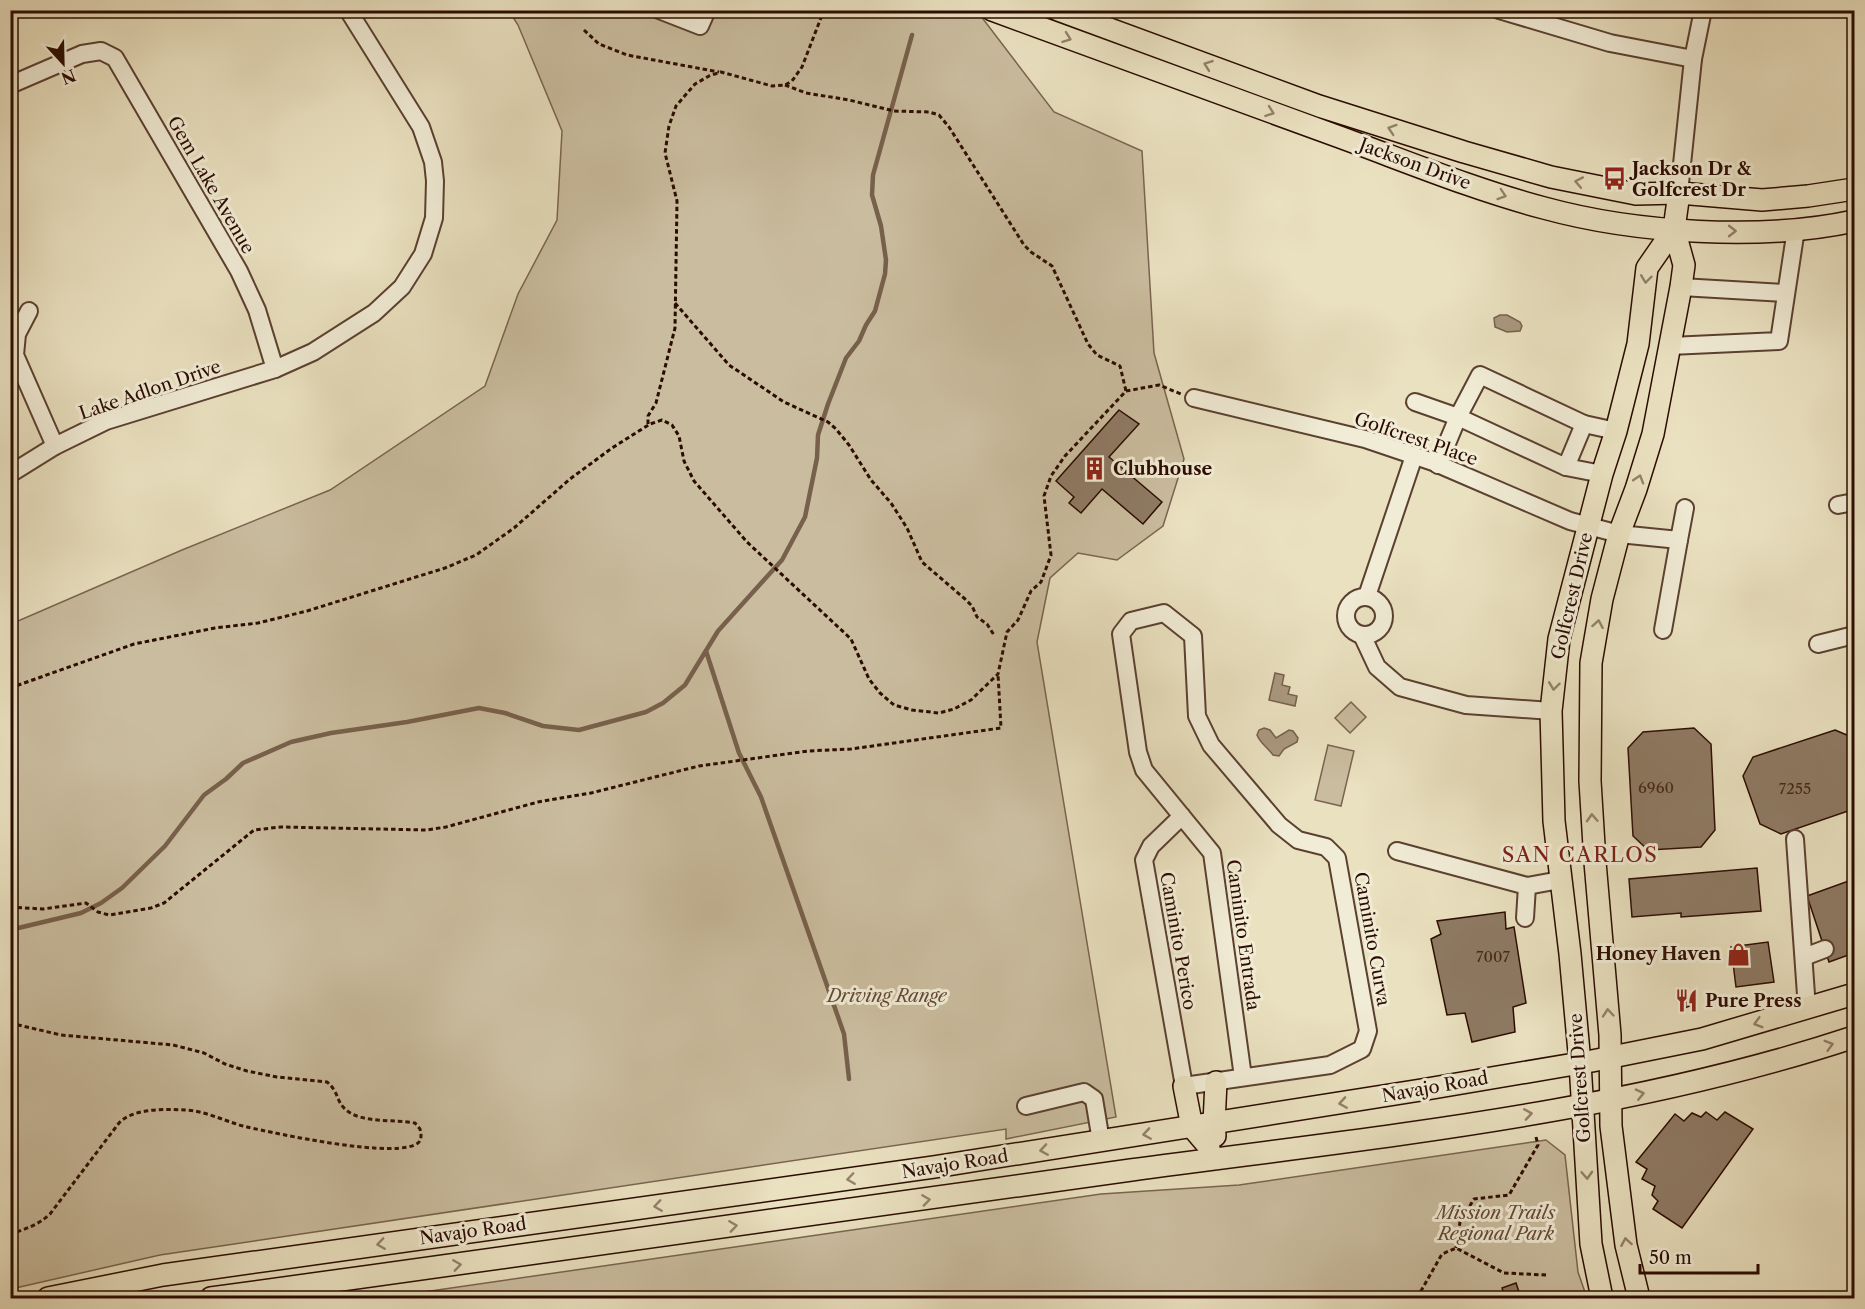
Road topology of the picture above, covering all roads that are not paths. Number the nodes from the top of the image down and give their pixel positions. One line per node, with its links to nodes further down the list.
1 (348, 10): 19 (street, Lake Adlon Drive)
2 (659, 10): 3 (street)
3 (707, 10)
4 (992, 10): 13 (main road, Jackson Drive, one-way to 13)
5 (1058, 10): 11 (main road, Jackson Drive, one-way to 5)
6 (1499, 10): 8 (street)
7 (1703, 10): 8 (street, Golfcrest Drive)
8 (1693, 58): 11 (street, Golfcrest Drive)
9 (10, 85): 19 (street, Gem Lake Avenue)
10 (1854, 189): 11 (main road, Jackson Drive)
11 (1679, 193): 13 (main road, Golfcrest Drive)
12 (1854, 221): 14 (main road, Jackson Drive)
13 (1674, 229): 14 (main road, Jackson Drive, one-way to 14); 15 (main road, Golfcrest Drive); 24 (main road, Golfcrest Drive, one-way to 24)
14 (1796, 229): 16 (street)
15 (1681, 287): 16 (street); 18 (main road, Golfcrest Drive)
16 (1786, 293): 18 (street)
17 (29, 311): 25 (street)
18 (1670, 346): 33 (main road, Golfcrest Drive, one-way to 18)
19 (275, 369): 25 (street, Lake Adlon Drive)
20 (1194, 399): 26 (street, Golfcrest Place)
21 (1415, 402): 22 (street)
22 (1458, 417): 23 (street); 27 (street); 28 (street)
23 (1584, 424): 24 (street); 28 (street)
24 (1616, 431): 30 (main road, Golfcrest Drive)
25 (55, 446): 29 (street, Lake Adlon Drive)
26 (1414, 456): 27 (street, Golfcrest Place); 35 (street)
27 (1438, 465): 32 (street, Golfcrest Place)
28 (1566, 467): 30 (street)
29 (10, 474)
30 (1602, 474): 32 (main road, Golfcrest Drive)
31 (1685, 508): 34 (street)
32 (1588, 526): 33 (street, Golfcrest Place); 41 (main road, Golfcrest Drive, one-way to 41)
33 (1619, 534): 34 (street, Golfcrest Place); 53 (main road, Golfcrest Drive, one-way to 33)
34 (1679, 540): 36 (street)
35 (1367, 596): 38 (street); 38 (street)
36 (1663, 630)
37 (1854, 634): 40 (street)
38 (1362, 636): 41 (street)
39 (1122, 644): 42 (street, Caminito Entrada); 55 (street, Caminito Curva)
40 (1818, 644)
41 (1551, 711): 45 (main road, Golfcrest Drive)
42 (1182, 816): 55 (street, Caminito Entrada); 57 (street, Caminito Perico)
43 (1795, 839): 49 (street)
44 (1398, 851): 46 (street)
45 (1560, 880): 46 (street); 54 (main road, Golfcrest Drive)
46 (1527, 886): 47 (street)
47 (1525, 918)
48 (1825, 949): 49 (street)
49 (1804, 957): 51 (street)
50 (1854, 994): 51 (main road, Navajo Road)
51 (1807, 1009): 53 (main road, Navajo Road, one-way to 53)
52 (1854, 1037): 58 (main road, Navajo Road, one-way to 52)
53 (1609, 1057): 54 (main road, Navajo Road); 58 (main road, Golfcrest Drive)
54 (1580, 1063): 59 (main road, Golfcrest Drive); 61 (main road, Navajo Road, one-way to 61)
55 (1243, 1077): 56 (street)
56 (1216, 1082): 57 (street); 61 (main road)
57 (1184, 1086): 62 (main road)
58 (1610, 1100): 59 (main road, Navajo Road); 70 (main road, Golfcrest Drive, one-way to 58)
59 (1583, 1105): 65 (main road, Navajo Road, one-way to 59); 69 (main road, Golfcrest Drive, one-way to 69)
60 (1026, 1106): 63 (street)
61 (1214, 1123): 62 (main road, Navajo Road); 64 (main road)
62 (1192, 1127): 63 (main road, Navajo Road, one-way to 63); 64 (main road)
63 (1101, 1141): 67 (main road, Navajo Road, one-way to 67)
64 (1209, 1147): 65 (main road); 66 (main road)
65 (1256, 1153): 66 (main road, Navajo Road)
66 (1022, 1185): 68 (main road, Navajo Road, one-way to 66)
67 (48, 1299)
68 (211, 1299)
69 (1602, 1299)
70 (1639, 1299)

